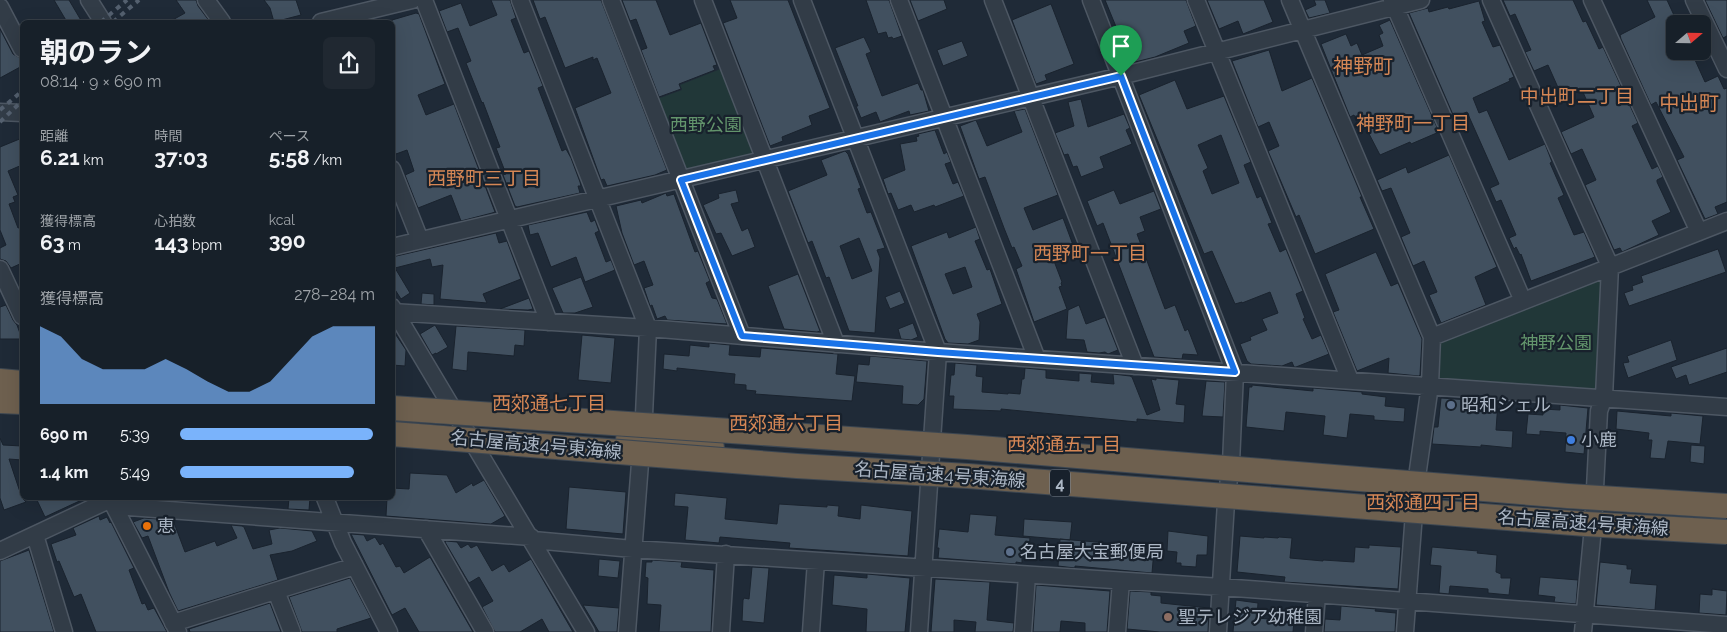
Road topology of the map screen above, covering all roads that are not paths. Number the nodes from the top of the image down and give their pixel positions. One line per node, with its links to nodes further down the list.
1 (89, 0): 21 (street)
2 (206, 0): 22 (street)
3 (412, 0): 19 (street)
4 (424, 0): 38 (street)
5 (520, 0): 37 (street)
6 (610, 0): 36 (street)
7 (703, 0): 34 (street)
8 (802, 0): 33 (street)
9 (899, 0): 32 (street)
10 (993, 0): 29 (street)
11 (1091, 0): 28 (street)
12 (1196, 0): 26 (street)
13 (1290, 0): 24 (street)
14 (1421, 0): 18 (street)
15 (1491, 0): 43 (street)
16 (1592, 0): 40 (street)
17 (1694, 0): 27 (street)
18 (1394, 3): 24 (street); 45 (street)
19 (368, 5): 23 (street)
20 (1, 9): 25 (street)
21 (101, 20)
22 (221, 20)
23 (332, 20)
24 (1303, 31): 26 (street); 52 (street)
25 (20, 45)
26 (1217, 52): 28 (street); 58 (street)
27 (1727, 68)
28 (1121, 76): 29 (street); 57 (street)
29 (1031, 97): 32 (street); 56 (street)
30 (0, 112): 31 (street)
31 (20, 113)
32 (944, 118): 33 (street); 55 (street)
33 (855, 139): 34 (street); 54 (street)
34 (765, 160): 36 (street); 53 (street)
35 (395, 177): 41 (street)
36 (681, 180): 37 (street); 51 (street)
37 (597, 200): 38 (street); 50 (street)
38 (509, 219): 41 (street); 49 (street)
39 (1727, 221): 40 (street)
40 (1699, 232): 43 (street)
41 (420, 240): 42 (street)
42 (395, 246)
43 (1610, 266): 45 (street); 62 (street)
44 (0, 268): 46 (street)
45 (1523, 301): 52 (street)
46 (20, 309)
47 (395, 311): 49 (street)
48 (395, 313): 83 (street)
49 (549, 322): 50 (street)
50 (648, 328): 51 (street); 68 (street)
51 (742, 336): 53 (street)
52 (1432, 337): 61 (street)
53 (836, 344): 54 (street)
54 (938, 352): 55 (street); 89 (street)
55 (1038, 359): 56 (street)
56 (1136, 366): 57 (street)
57 (1235, 372): 58 (street); 92 (street)
58 (1350, 380): 61 (street)
59 (0, 381): 60 (highway)
60 (20, 383)
61 (1430, 386): 62 (street); 73 (street)
62 (1604, 397): 66 (street); 96 (street)
63 (0, 400): 64 (highway)
64 (20, 402)
65 (492, 406): 74 (highway)
66 (1727, 407)
67 (395, 408): 74 (highway, 名古屋高速4号東海線 / 4, bridge)
68 (644, 415)
69 (395, 421): 72 (highway)
70 (395, 434): 72 (highway, 名古屋高速4号東海線 / 4, bridge)
71 (640, 463): 84 (street)
72 (797, 466): 81 (highway, 名古屋高速4号東海線 / 4, bridge)
73 (1418, 476)
74 (1494, 490): 77 (highway, 名古屋高速4号東海線 / 4, bridge)
75 (326, 500): 79 (street)
76 (112, 501): 79 (street); 82 (street); 99 (street)
77 (1727, 506)
78 (1414, 513): 95 (street)
79 (335, 523): 80 (street); 88 (street)
80 (426, 529): 83 (street); 103 (street)
81 (1727, 532)
82 (35, 535): 85 (street); 100 (street)
83 (532, 539): 84 (street); 104 (street)
84 (633, 549): 86 (street); 105 (street)
85 (0, 551)
86 (726, 554): 87 (street); 106 (street)
87 (816, 560): 89 (street); 107 (street)
88 (355, 566): 93 (street); 102 (street)
89 (924, 568): 90 (street); 108 (street)
90 (1027, 574): 91 (street); 109 (street)
91 (1121, 581): 92 (street); 110 (street)
92 (1221, 587): 94 (street); 111 (street)
93 (276, 591): 99 (street); 101 (street)
94 (1317, 595): 95 (street); 112 (street)
95 (1407, 601): 96 (street); 113 (street)
96 (1584, 614): 98 (street); 114 (street)
97 (1727, 625): 98 (street)
98 (1664, 626)
99 (176, 627)
100 (64, 632)
101 (292, 632)
102 (389, 632)
103 (486, 632)
104 (586, 632)
105 (627, 632)
106 (721, 632)
107 (811, 632)
108 (919, 632)
109 (1023, 632)
110 (1117, 632)
111 (1218, 632)
112 (1314, 632)
113 (1404, 632)
114 (1583, 632)

